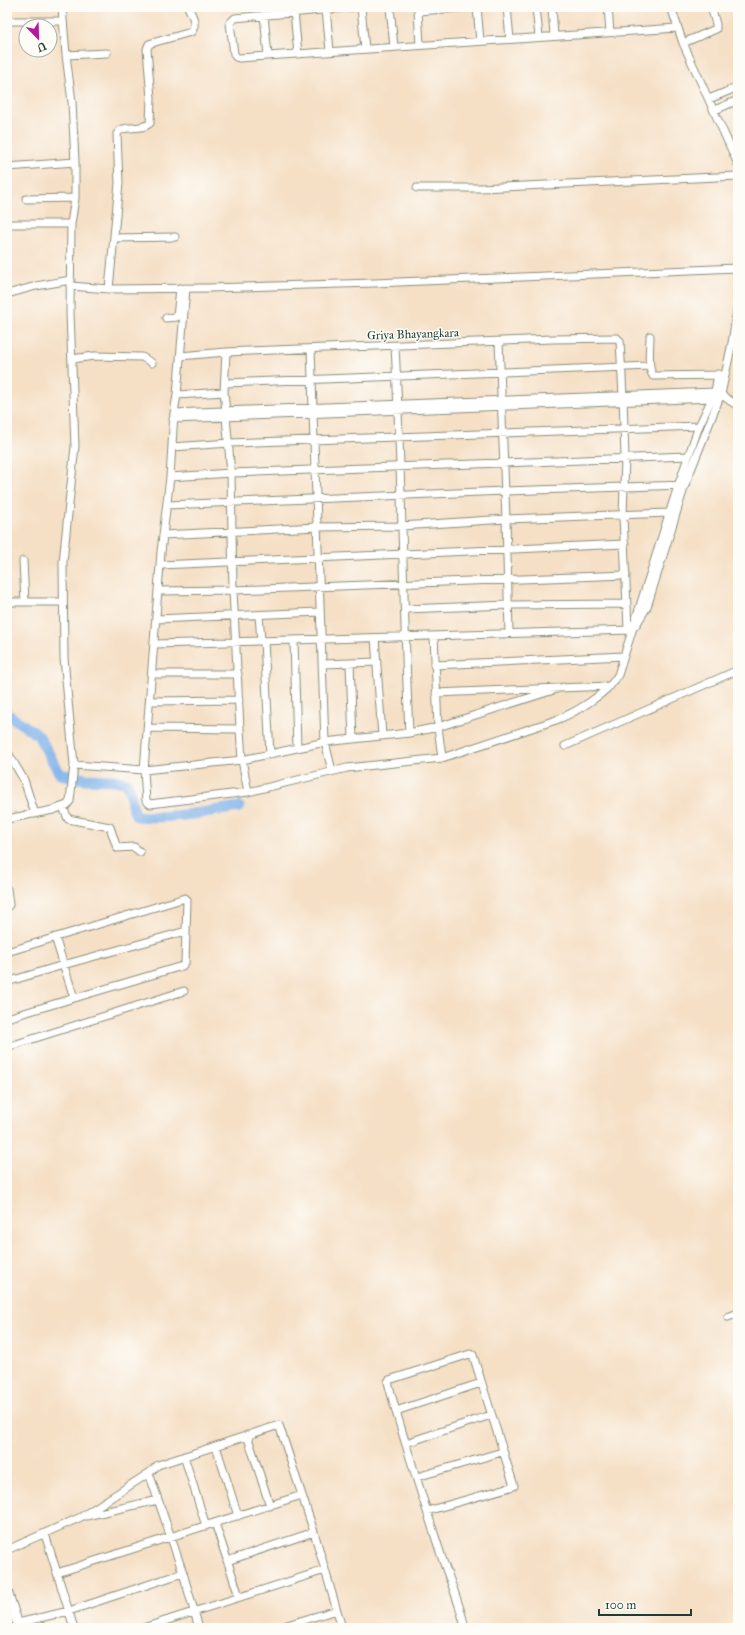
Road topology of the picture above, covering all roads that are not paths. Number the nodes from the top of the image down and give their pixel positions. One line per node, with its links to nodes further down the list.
1 (62, 7): 19 (street)
2 (188, 7): 49 (street)
3 (354, 7): 14 (street)
4 (361, 7): 29 (street)
5 (390, 7): 28 (street)
6 (471, 7): 15 (street)
7 (477, 7): 25 (street)
8 (507, 7): 24 (street)
9 (536, 7): 23 (street)
10 (552, 7): 22 (street)
11 (608, 7): 21 (street)
12 (671, 7): 20 (street)
13 (711, 7): 26 (street)
14 (330, 8): 16 (street); 30 (street)
15 (418, 9): 27 (street)
16 (294, 12): 17 (street); 32 (street)
17 (264, 15): 34 (street); 34 (street)
18 (7, 21): 19 (street)
19 (63, 21): 33 (street)
20 (677, 28): 21 (street); 26 (street)
21 (610, 32): 22 (street)
22 (554, 36): 23 (street)
23 (539, 37): 24 (street)
24 (510, 39): 25 (street)
25 (480, 41): 27 (street)
26 (683, 43): 36 (street)
27 (420, 45): 28 (street)
28 (394, 47): 29 (street)
29 (365, 49): 30 (street)
30 (330, 52): 32 (street)
31 (106, 53): 33 (street)
32 (298, 54): 34 (street)
33 (66, 55): 39 (street)
34 (268, 56)
35 (738, 87): 36 (street)
36 (709, 98): 38 (street)
37 (738, 100): 38 (street)
38 (714, 110): 40 (street)
39 (75, 162): 41 (street); 44 (street)
40 (738, 164)
41 (7, 167)
42 (738, 176): 43 (street)
43 (417, 188)
44 (75, 198): 45 (street); 47 (street)
45 (26, 199)
46 (7, 224): 47 (street)
47 (71, 224): 51 (street)
48 (175, 237): 49 (street)
49 (114, 238): 53 (street)
50 (738, 268): 52 (street)
51 (70, 283): 53 (street); 54 (street); 64 (street)
52 (183, 288): 53 (street); 56 (street); 63 (street)
53 (109, 289)
54 (7, 294)
55 (738, 304): 59 (street)
56 (166, 318)
57 (650, 336): 67 (street)
58 (499, 342): 60 (street, Griya Bhayangkara); 66 (street, Griya Bhayangkara); 68 (street)
59 (735, 343): 69 (street)
60 (394, 346): 61 (street, Griya Bhayangkara); 70 (street)
61 (311, 349): 62 (street, Griya Bhayangkara); 71 (street)
62 (226, 352): 63 (street, Griya Bhayangkara); 72 (street)
63 (180, 356): 74 (street)
64 (72, 359): 65 (street); 126 (street)
65 (152, 363)
66 (622, 366): 67 (street); 68 (street); 76 (street, Griya Bhayangkara)
67 (650, 366): 69 (street)
68 (501, 371): 70 (street); 77 (street)
69 (722, 374): 75 (street)
70 (396, 375): 71 (street); 79 (street)
71 (312, 379): 72 (street); 80 (street)
72 (226, 383): 73 (street)
73 (224, 392): 74 (street); 81 (street)
74 (177, 395): 82 (street)
75 (716, 395): 76 (street); 78 (street); 83 (street); 97 (street)
76 (623, 399): 77 (street); 84 (street, Griya Bhayangkara)
77 (502, 403): 79 (street); 85 (street)
78 (738, 405)
79 (398, 407): 80 (street); 86 (street)
80 (313, 410): 81 (street); 87 (street)
81 (226, 414): 82 (street); 88 (street)
82 (174, 416): 89 (street)
83 (699, 426): 84 (street); 90 (street)
84 (624, 428): 85 (street); 91 (street, Griya Bhayangkara)
85 (503, 432): 86 (street); 92 (street)
86 (399, 437): 87 (street); 93 (street)
87 (314, 440): 88 (street); 94 (street)
88 (230, 443): 89 (street); 95 (street)
89 (172, 447): 96 (street)
90 (688, 456): 91 (street); 97 (street)
91 (624, 458): 92 (street); 98 (street, Griya Bhayangkara)
92 (504, 462): 93 (street); 99 (street)
93 (401, 466): 94 (street); 100 (street)
94 (315, 470): 95 (street); 101 (street)
95 (231, 473): 96 (street); 102 (street)
96 (170, 477): 103 (street)
97 (681, 485): 98 (street); 104 (street); 134 (street)
98 (623, 487): 99 (street); 105 (street, Griya Bhayangkara)
99 (505, 491): 100 (street); 106 (street)
100 (400, 496): 101 (street); 107 (street)
101 (317, 499): 102 (street); 108 (street)
102 (232, 503): 103 (street); 109 (street)
103 (166, 505): 110 (street)
104 (669, 513): 105 (street); 134 (street)
105 (623, 516): 106 (street); 111 (street, Griya Bhayangkara)
106 (506, 519): 107 (street); 112 (street)
107 (401, 526): 108 (street); 113 (street)
108 (317, 527): 109 (street); 114 (street)
109 (232, 531): 110 (street); 116 (street)
110 (163, 536): 117 (street)
111 (625, 544): 112 (street); 118 (street, Griya Bhayangkara)
112 (507, 549): 113 (street); 119 (street)
113 (403, 554): 114 (street); 120 (street)
114 (317, 558): 116 (street); 121 (street)
115 (23, 561): 125 (street)
116 (233, 561): 117 (street); 122 (street)
117 (160, 565): 123 (street)
118 (626, 575): 119 (street); 127 (street, Griya Bhayangkara)
119 (508, 578): 120 (street); 128 (street)
120 (403, 584): 121 (street); 129 (street)
121 (319, 586): 122 (street); 130 (street)
122 (233, 590): 123 (street); 131 (street)
123 (158, 591): 133 (street)
124 (7, 602): 125 (street)
125 (25, 602): 126 (street)
126 (64, 602): 170 (street)
127 (626, 604): 128 (street); 134 (street, Griya Bhayangkara)
128 (509, 605): 129 (street); 135 (street)
129 (405, 609): 137 (street)
130 (320, 612): 132 (street); 139 (street)
131 (234, 615): 132 (street); 133 (street); 142 (street)
132 (260, 615): 141 (street)
133 (156, 619): 143 (street)
134 (631, 630): 135 (street); 144 (street)
135 (509, 633): 136 (street)
136 (434, 636): 137 (street); 148 (street)
137 (404, 637): 138 (street); 160 (street)
138 (375, 638): 139 (street); 145 (street)
139 (321, 639): 140 (street); 146 (street)
140 (294, 640): 141 (street); 165 (street)
141 (263, 641): 142 (street); 167 (street)
142 (236, 642): 143 (street); 151 (street)
143 (155, 644): 150 (street)
144 (624, 656): 148 (street); 152 (street)
145 (377, 662): 147 (street); 161 (street)
146 (323, 664): 147 (street); 163 (street)
147 (350, 664): 162 (street)
148 (434, 665): 154 (street)
149 (738, 670): 164 (street)
150 (152, 674): 151 (street); 156 (street)
151 (238, 674): 155 (street)
152 (610, 686): 153 (street); 168 (street)
153 (563, 687): 154 (street); 157 (street)
154 (436, 693): 157 (street)
155 (239, 700): 156 (street); 159 (street)
156 (150, 701): 158 (street)
157 (438, 727): 160 (street); 168 (street)
158 (148, 728): 159 (street); 171 (street)
159 (240, 729): 169 (street)
160 (409, 733): 161 (street)
161 (382, 736): 162 (street)
162 (353, 739): 163 (street)
163 (325, 742): 165 (street); 172 (street)
164 (565, 746)
165 (297, 748): 167 (street)
166 (7, 751): 175 (street)
167 (270, 755): 169 (street)
168 (442, 758): 172 (street)
169 (242, 760): 171 (street); 173 (street)
170 (74, 765): 171 (street); 174 (street)
171 (144, 770): 173 (street)
172 (332, 771): 173 (street)
173 (248, 792)
174 (63, 807): 175 (street); 177 (street)
175 (35, 814): 176 (street)
176 (7, 819)
177 (140, 852)
178 (7, 889): 179 (street)
179 (7, 907)
180 (186, 931): 181 (street); 183 (street); 186 (street)
181 (55, 938): 182 (street); 183 (street)
182 (7, 952)
183 (63, 965): 184 (street); 186 (street)
184 (7, 982)
185 (184, 991): 188 (street)
186 (74, 998): 187 (street)
187 (7, 1018)
188 (7, 1047)
189 (738, 1313): 190 (street)
190 (728, 1317)
191 (481, 1383): 192 (street); 192 (street); 193 (street)
192 (396, 1411): 195 (street)
193 (491, 1415): 195 (street); 197 (street)
194 (247, 1435): 196 (street); 201 (street); 203 (street)
195 (406, 1443): 200 (street)
196 (216, 1446): 198 (street); 205 (street)
197 (502, 1452): 200 (street); 204 (street)
198 (184, 1456): 199 (street); 208 (street)
199 (150, 1473): 202 (street); 206 (street)
200 (417, 1477): 204 (street)
201 (302, 1496): 203 (street); 209 (street)
202 (158, 1500): 206 (street); 211 (street)
203 (270, 1506): 205 (street)
204 (427, 1511): 230 (street)
205 (238, 1516): 207 (street)
206 (81, 1517): 210 (street)
207 (215, 1524): 208 (street); 213 (street)
208 (206, 1526): 211 (street)
209 (314, 1532): 213 (street); 214 (street)
210 (45, 1534): 212 (street); 215 (street)
211 (171, 1537): 215 (street); 216 (street)
212 (7, 1550)
213 (227, 1560): 218 (street)
214 (325, 1570): 218 (street); 219 (street)
215 (57, 1573): 220 (street)
216 (183, 1573): 220 (street); 221 (street)
217 (7, 1591): 223 (street)
218 (239, 1596): 221 (street)
219 (337, 1610): 228 (street); 229 (street)
220 (69, 1611): 223 (street); 225 (street)
221 (194, 1611): 226 (street); 227 (street)
222 (7, 1623): 224 (street)
223 (19, 1626)
224 (8, 1628)
225 (74, 1628)
226 (143, 1628)
227 (199, 1628)
228 (277, 1628)
229 (342, 1628)
230 (465, 1628)

